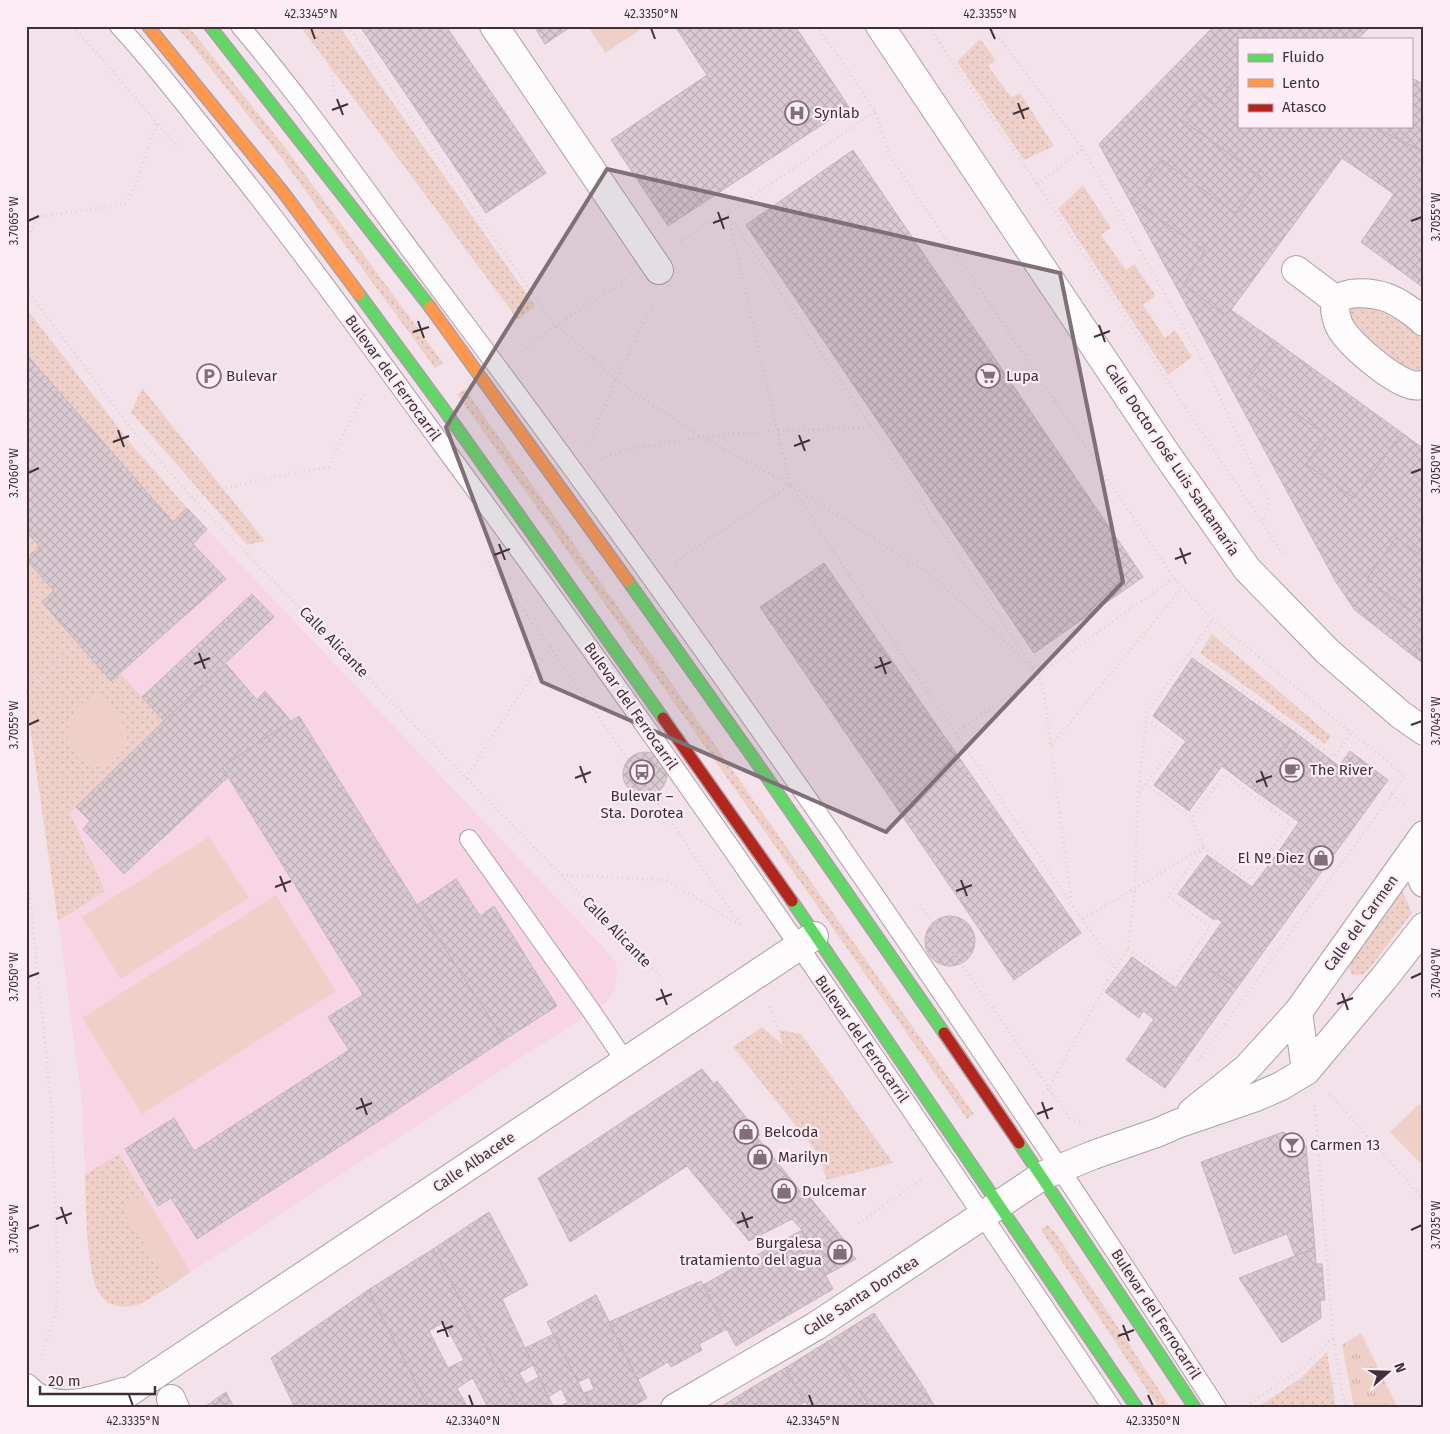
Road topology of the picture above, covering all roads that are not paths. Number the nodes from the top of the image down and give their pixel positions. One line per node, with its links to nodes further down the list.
1 (119, 26): 17 (lane, Bulevar del Ferrocarril)
2 (148, 26): 17 (main road, Bulevar del Ferrocarril)
3 (210, 26): 23 (main road, Bulevar del Ferrocarril)
4 (240, 26): 23 (lane, Bulevar del Ferrocarril)
5 (494, 26): 8 (street)
6 (880, 26): 12 (street, Calle Doctor José Luis Santamaría)
7 (1296, 270): 9 (street)
8 (658, 282)
9 (1336, 301): 10 (street); 11 (street)
10 (1424, 322)
11 (1424, 385)
12 (1424, 731)
13 (469, 839): 19 (lane)
14 (1418, 844): 15 (street); 18 (street, Calle del Carmen)
15 (1424, 883)
16 (1424, 927): 21 (street, Calle del Carmen)
17 (806, 941): 19 (street, Calle Albacete); 24 (lane, Bulevar del Ferrocarril)
18 (1298, 1012): 20 (street, Calle del Carmen); 21 (street)
19 (625, 1061): 26 (street, Calle Albacete)
20 (1246, 1069): 21 (street); 22 (street, Calle del Carmen)
21 (1306, 1070): 22 (street, Calle del Carmen)
22 (1177, 1124): 23 (street, Calle del Carmen)
23 (1052, 1172): 24 (street, Calle Santa Dorotea); 31 (main road, Bulevar del Ferrocarril); 32 (lane, Bulevar del Ferrocarril)
24 (991, 1211): 28 (street, Calle Santa Dorotea); 29 (lane, Bulevar del Ferrocarril); 30 (main road, Bulevar del Ferrocarril)
25 (33, 1377): 26 (street, Calle Albacete)
26 (134, 1389): 27 (street, Calle Albacete)
27 (105, 1408)
28 (675, 1408)
29 (1112, 1408)
30 (1137, 1408)
31 (1194, 1408)
32 (1217, 1408)

